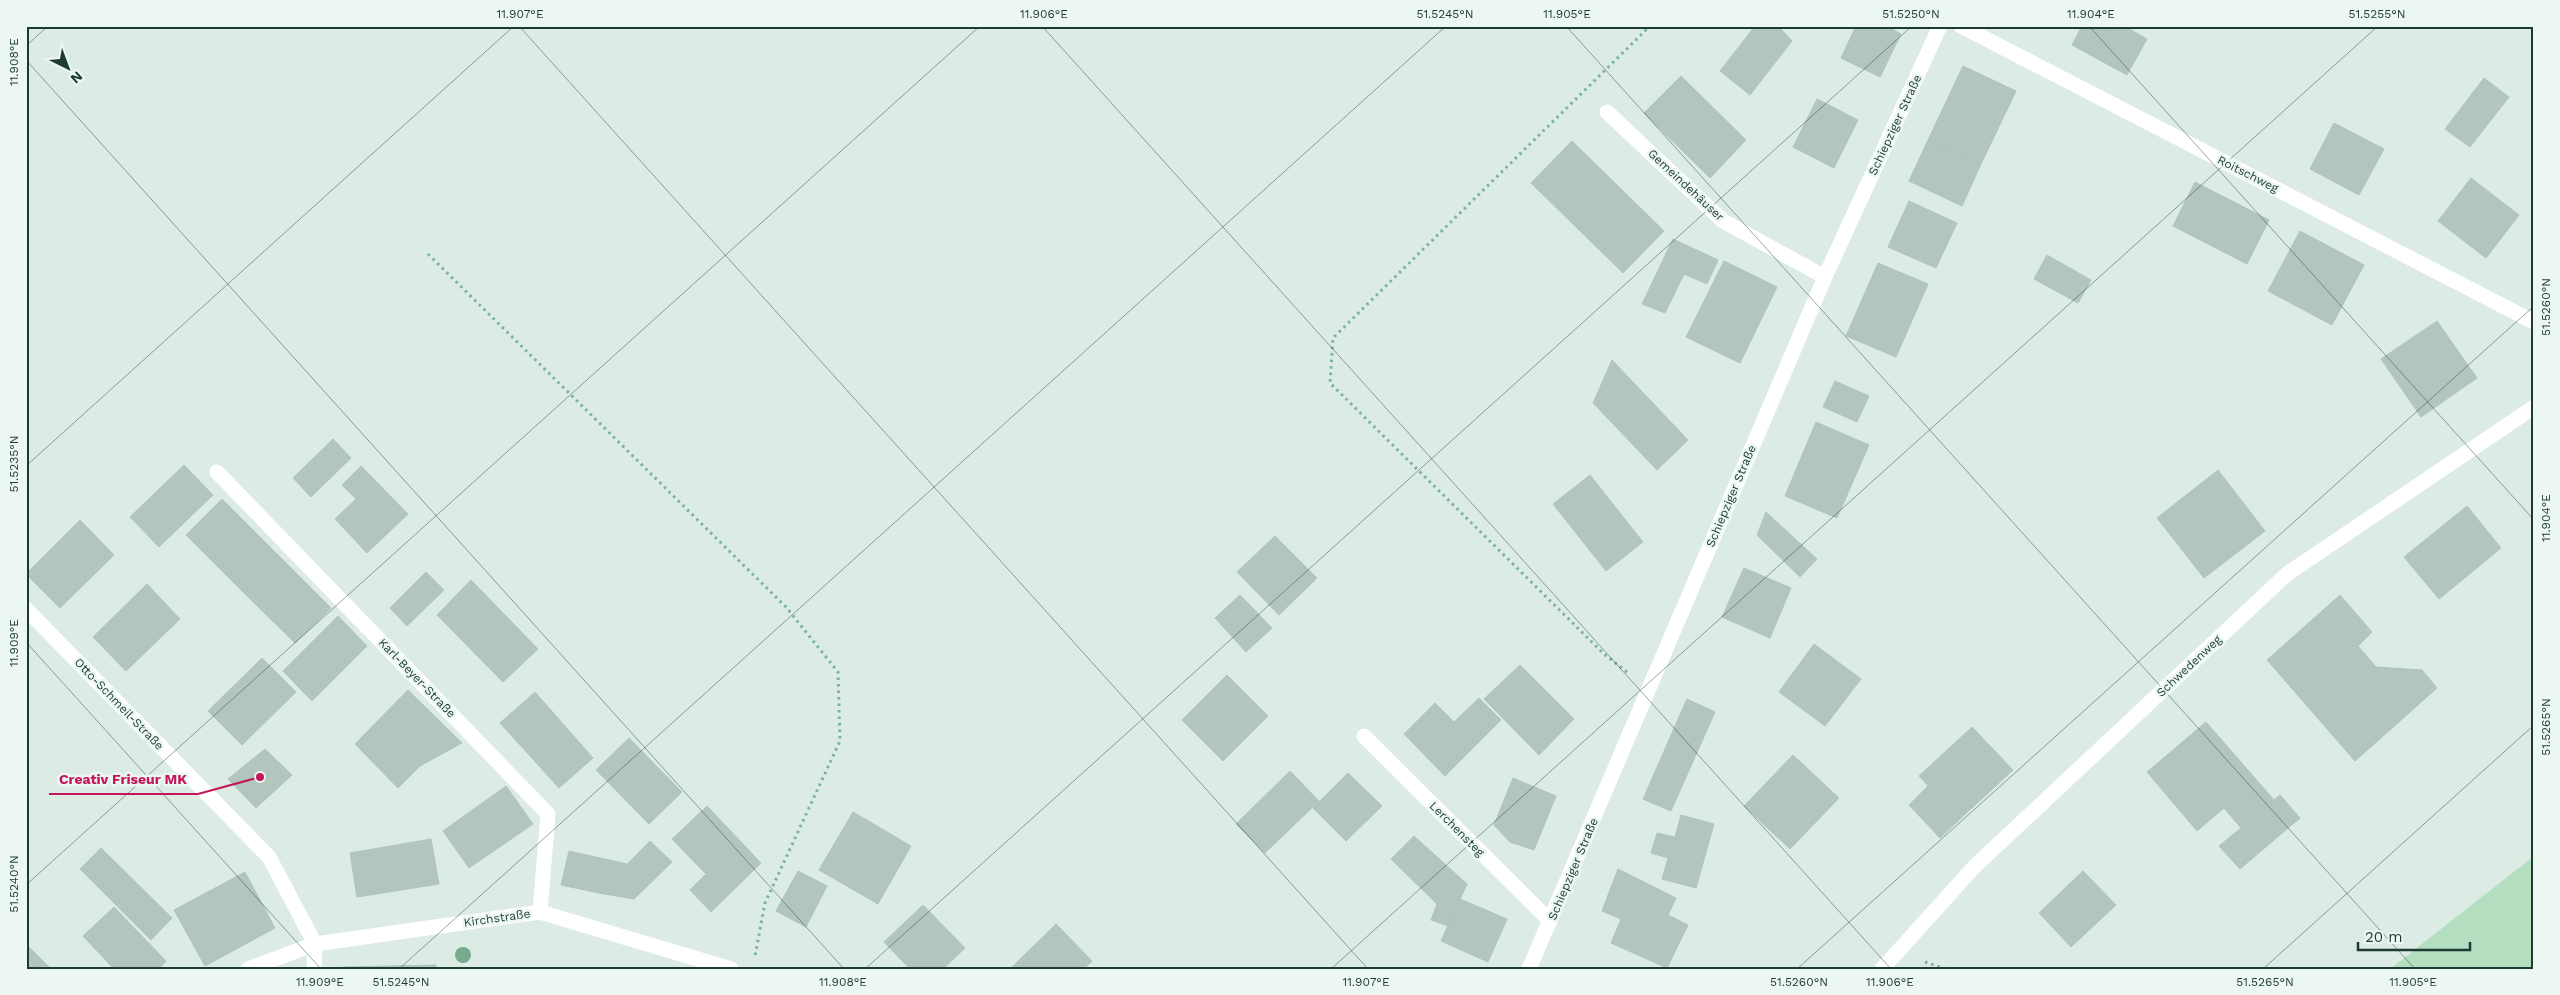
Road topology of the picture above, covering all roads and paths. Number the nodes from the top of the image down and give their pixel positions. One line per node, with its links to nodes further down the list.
1 (1650, 26): 11 (path)
2 (1940, 26): 6 (street, Schiepziger Straße)
3 (1962, 26): 7 (street, Roitschweg)
4 (1607, 112): 6 (street, Gemeindehäuser)
5 (428, 254): 16 (path)
6 (1825, 276): 11 (street, Schiepziger Straße)
7 (2534, 322)
8 (2534, 407): 21 (street, Schwedenweg)
9 (218, 472): 13 (street, Karl-Beyer-Straße)
10 (26, 609): 15 (street, Otto-Schmeil-Straße)
11 (1648, 690): 14 (street, Schiepziger Straße)
12 (1364, 736): 14 (street, Lerchensteg)
13 (540, 912): 15 (street, Kirchstraße); 19 (street, Kirchstraße)
14 (1550, 921): 20 (street, Schiepziger Straße)
15 (315, 944): 17 (street, Kirchstraße); 18 (street)
16 (754, 959)
17 (248, 969)
18 (314, 969)
19 (732, 969)
20 (1529, 969)
21 (1882, 969)

